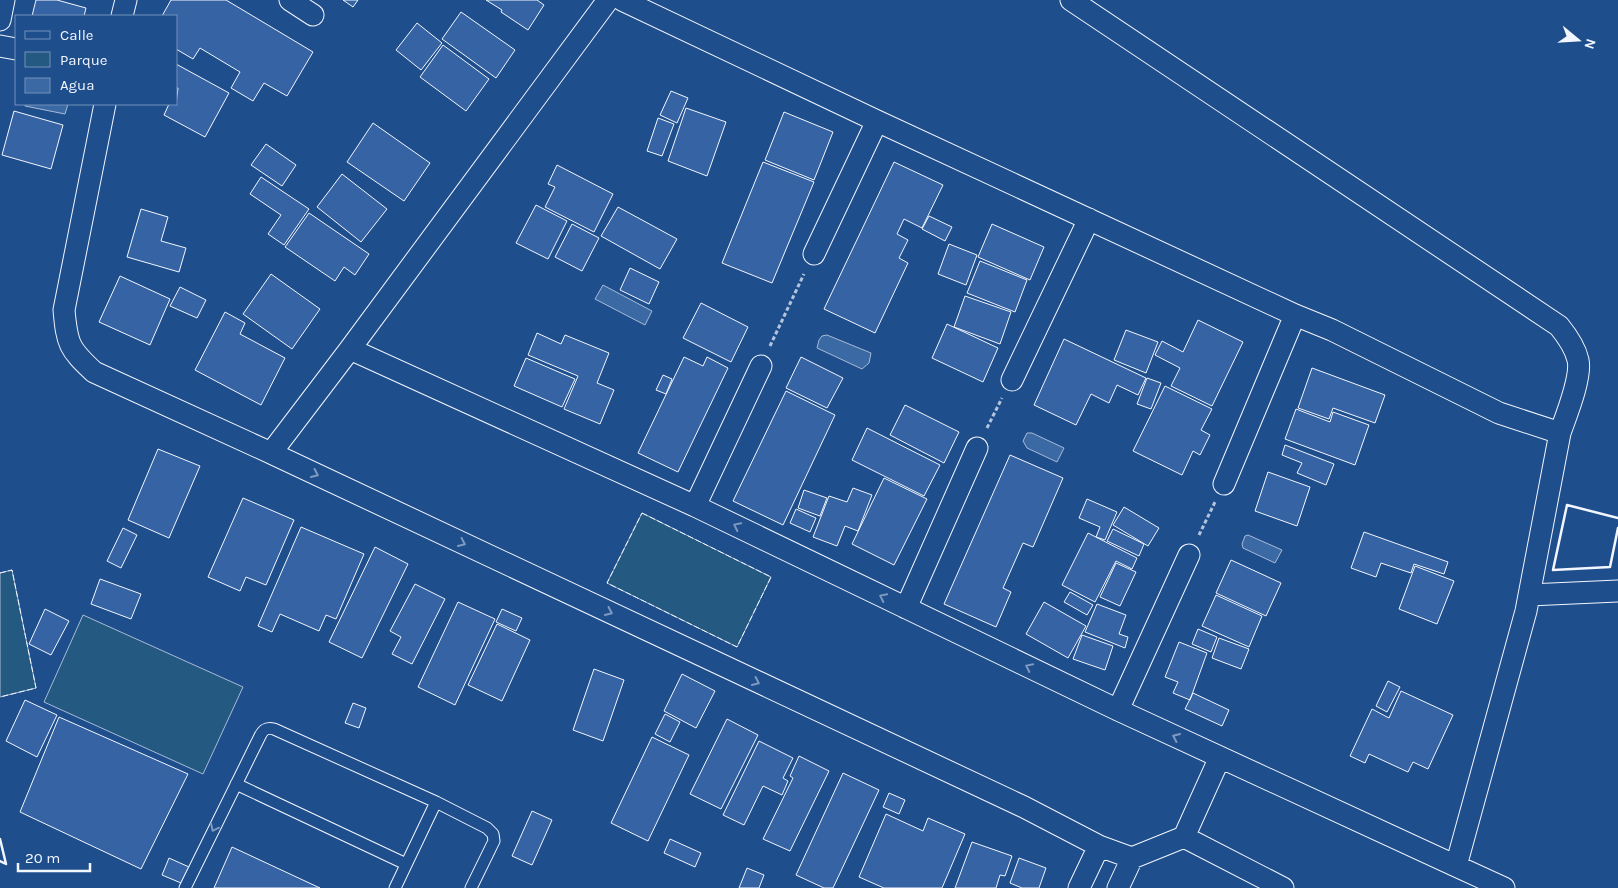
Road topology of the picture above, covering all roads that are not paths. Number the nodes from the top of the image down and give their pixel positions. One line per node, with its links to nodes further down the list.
1 (4, 0): 9 (street)
2 (126, 0): 7 (street)
3 (290, 0): 8 (street)
4 (608, 0): 17 (street)
5 (622, 0): 13 (street)
6 (1071, 0): 20 (street)
7 (122, 15)
8 (313, 15)
9 (0, 20)
10 (0, 46): 11 (street)
11 (15, 50)
12 (105, 105): 22 (street)
13 (877, 121): 14 (street); 15 (street)
14 (1089, 219): 16 (street); 19 (street)
15 (814, 254)
16 (1296, 315): 20 (street); 23 (street)
17 (350, 349): 22 (street); 24 (street)
18 (761, 366): 24 (street)
19 (1012, 380)
20 (1560, 433): 27 (street)
21 (977, 448): 28 (street)
22 (271, 454): 34 (street, one-way to 34)
23 (1224, 484)
24 (695, 506): 28 (street, one-way to 24)
25 (1189, 555): 29 (street)
26 (1618, 591): 27 (street)
27 (1529, 596): 37 (street)
28 (906, 608): 29 (street, one-way to 28)
29 (1118, 710): 30 (street, one-way to 29)
30 (1220, 758): 33 (street); 37 (street)
31 (236, 784): 32 (lane); 36 (lane); 38 (lane, one-way to 38)
32 (436, 802): 36 (lane); 40 (lane)
33 (1184, 837): 35 (street); 43 (street)
34 (1099, 846): 35 (street); 41 (street)
35 (1132, 858): 42 (street)
36 (406, 864): 39 (lane)
37 (1456, 866): 44 (street)
38 (185, 888)
39 (395, 888)
40 (471, 888)
41 (1079, 888)
42 (1118, 888)
43 (1283, 888)
44 (1504, 888)

